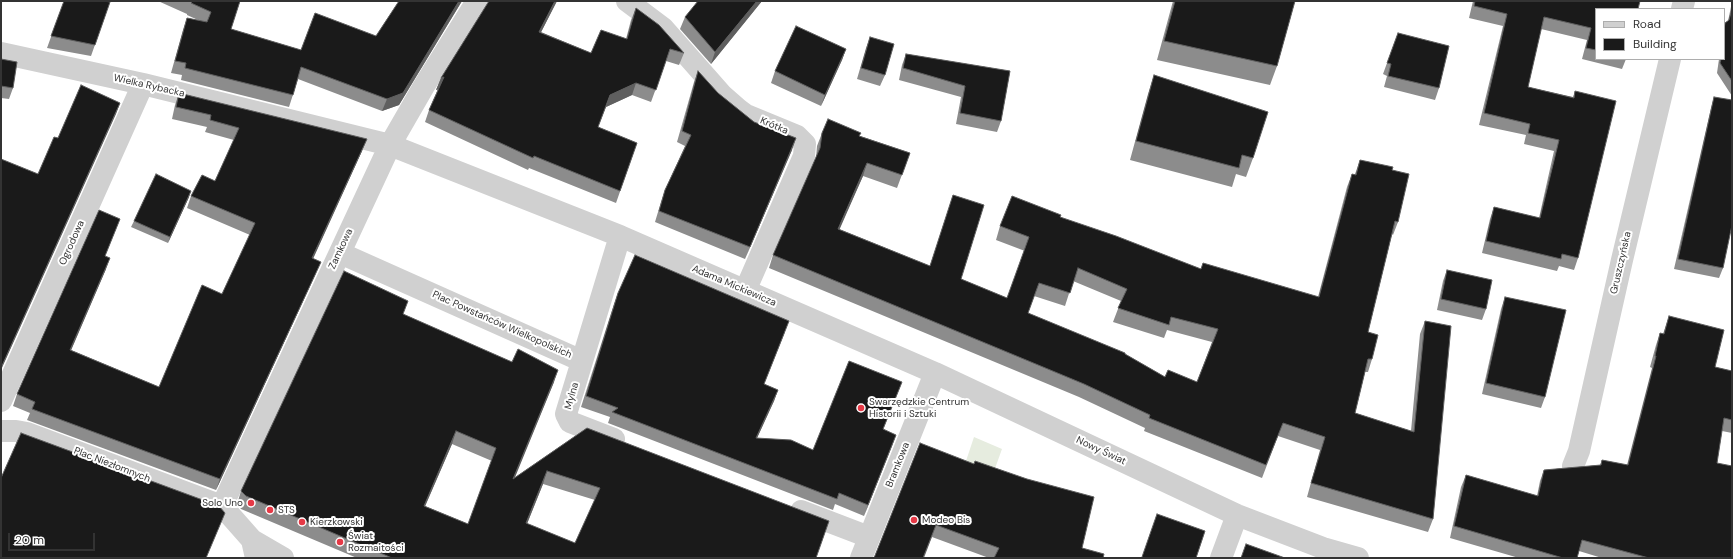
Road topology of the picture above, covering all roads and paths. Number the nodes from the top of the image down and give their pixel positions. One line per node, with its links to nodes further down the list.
1 (477, 1): 6 (street, Zamkowa)
2 (627, 1): 9 (street, Krótka)
3 (1, 53): 5 (street, Wielka Rybacka)
4 (1670, 60): 16 (street, Gruszczyńska)
5 (143, 84): 6 (street, Wielka Rybacka); 13 (street, Ogrodowa)
6 (390, 145): 7 (street); 8 (street, Zamkowa)
7 (620, 236): 9 (street, Adama Mickiewicza); 11 (street, Plac Powstańców Wielkopolskich)
8 (340, 253): 11 (street, Plac Powstańców Wielkopolskich); 18 (street, Zamkowa)
9 (745, 291): 10 (street, Adama Mickiewicza)
10 (848, 336): 12 (street, Nowy Świat)
11 (582, 361): 15 (street, Mylna)
12 (935, 373): 19 (street, Nowy Świat); 20 (street, Bramkowa)
13 (1, 402)
14 (1, 431): 18 (street, Plac Niezłomnych)
15 (635, 447)
16 (1573, 466)
17 (781, 504): 20 (street)
18 (222, 506): 21 (street)
19 (1237, 515): 24 (street); 25 (street, Nowy Świat)
20 (869, 537): 23 (street, Bramkowa)
21 (254, 549): 22 (street)
22 (283, 558)
23 (861, 558)
24 (1221, 558)
25 (1358, 558)

